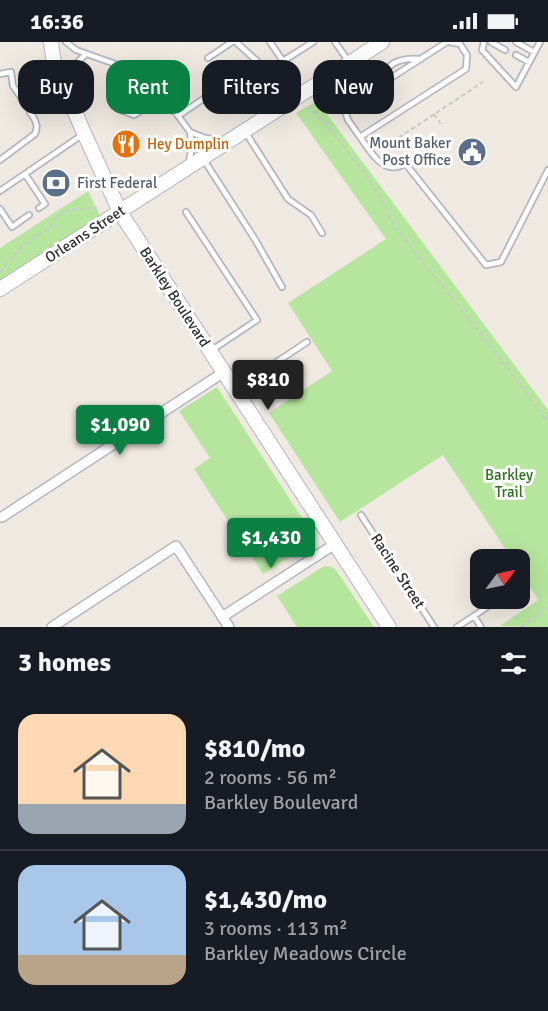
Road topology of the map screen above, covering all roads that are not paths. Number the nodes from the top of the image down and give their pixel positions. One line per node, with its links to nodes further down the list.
1 (51, 42): 19 (main road, Barkley Boulevard)
2 (66, 42): 15 (lane)
3 (234, 42): 17 (lane); 33 (lane)
4 (270, 42): 5 (lane)
5 (313, 42)
6 (335, 42): 21 (lane)
7 (382, 42): 22 (main road, Orleans Street)
8 (448, 42): 18 (lane); 37 (lane)
9 (484, 42): 24 (lane)
10 (491, 42): 13 (lane)
11 (516, 42): 14 (lane)
12 (540, 42): 14 (lane)
13 (505, 50)
14 (534, 52): 24 (lane)
15 (85, 55): 20 (lane); 23 (lane)
16 (516, 55): 24 (lane)
17 (208, 58)
18 (421, 59): 25 (lane); 27 (lane)
19 (54, 60)
20 (79, 60)
21 (347, 60)
22 (354, 60)
23 (106, 61)
24 (529, 63)
25 (394, 64)
26 (0, 74): 29 (lane)
27 (394, 77)
28 (313, 86): 34 (main road, Orleans Street)
29 (18, 93)
30 (32, 114): 40 (lane)
31 (76, 114): 36 (main road, Barkley Boulevard)
32 (346, 114): 37 (lane)
33 (178, 116): 35 (lane)
34 (244, 131): 38 (main road, Orleans Street); 50 (lane)
35 (190, 132): 38 (lane); 41 (lane)
36 (84, 133): 43 (lane); 47 (main road, Barkley Boulevard)
37 (360, 137): 42 (lane)
38 (230, 141): 39 (main road, Orleans Street)
39 (202, 158): 41 (main road, Orleans Street); 51 (lane)
40 (0, 160)
41 (188, 168): 47 (main road, Orleans Street)
42 (548, 170)
43 (25, 174): 44 (lane); 45 (lane)
44 (0, 191)
45 (39, 208)
46 (0, 209): 49 (lane)
47 (120, 212): 52 (main road, Orleans Street); 54 (main road, Barkley Boulevard)
48 (186, 212): 54 (lane)
49 (29, 215)
50 (322, 233)
51 (282, 287)
52 (0, 290)
53 (307, 342): 56 (lane)
54 (210, 351): 55 (main road, Barkley Boulevard)
55 (224, 372): 56 (main road, Barkley Boulevard); 58 (street)
56 (234, 389): 59 (main road, Barkley Boulevard)
57 (361, 515): 66 (lane, Racine Street)
58 (2, 518)
59 (335, 544): 62 (street); 65 (main road, Barkley Boulevard)
60 (484, 609): 61 (lane)
61 (474, 616): 67 (lane); 68 (lane)
62 (222, 617): 63 (street); 64 (street)
63 (52, 627)
64 (229, 627)
65 (389, 627)
66 (434, 627)
67 (457, 627)
68 (481, 627)

